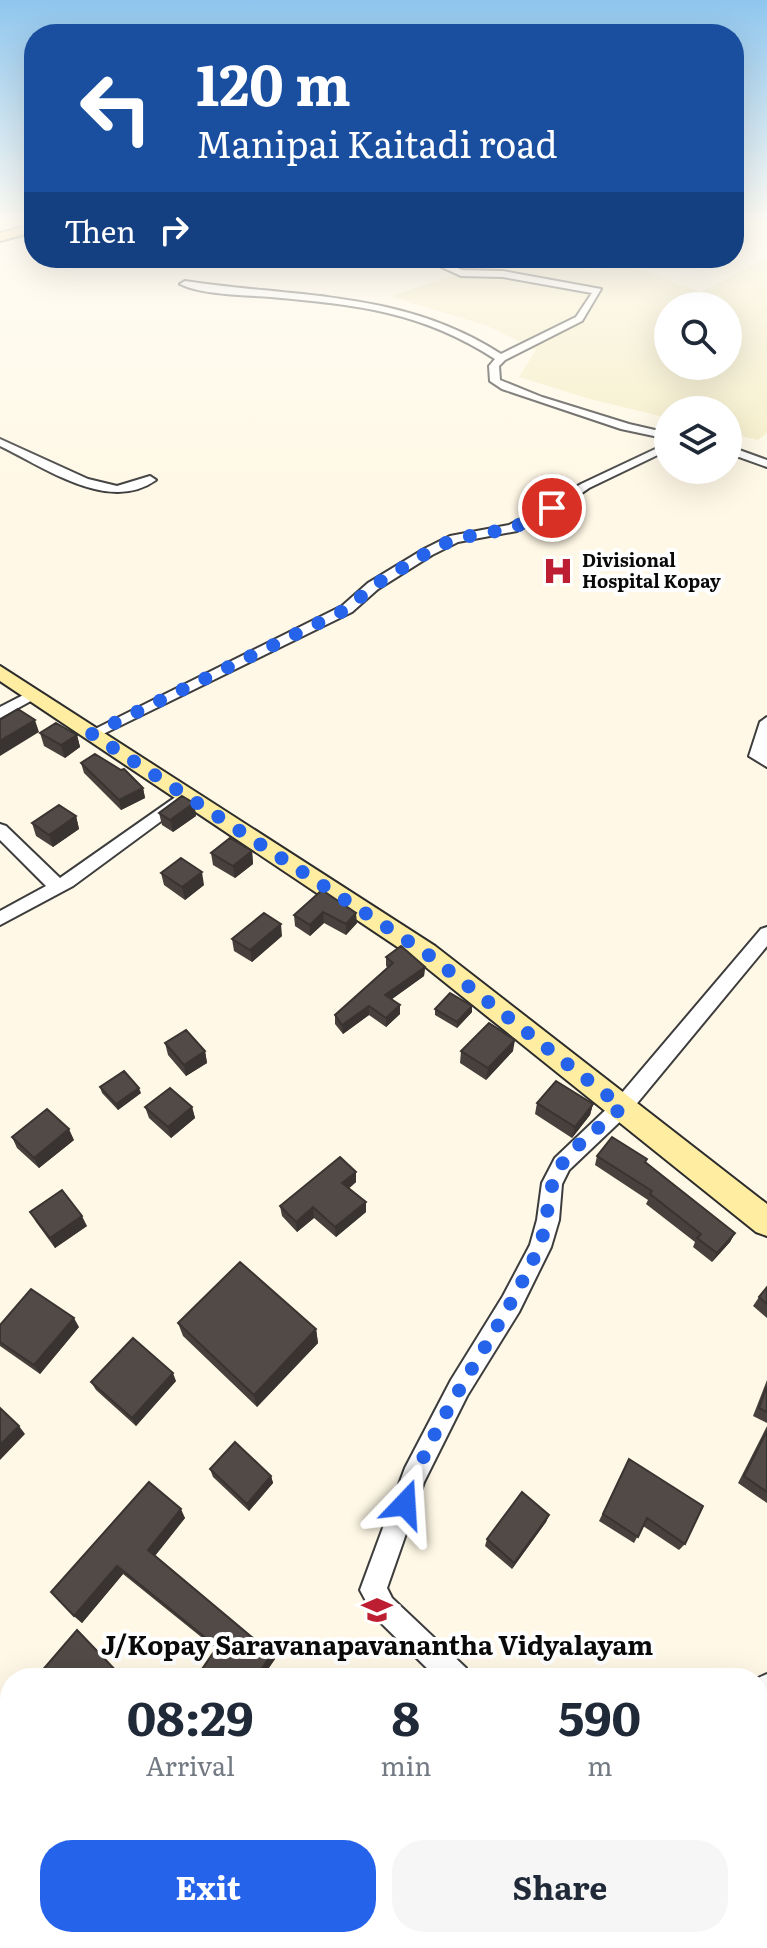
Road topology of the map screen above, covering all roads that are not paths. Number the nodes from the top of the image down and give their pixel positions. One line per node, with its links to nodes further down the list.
1 (395, 311): 3 (street)
2 (584, 311): 3 (street)
3 (501, 358): 4 (street)
4 (654, 433)
5 (0, 442): 9 (street)
6 (654, 453): 14 (street)
7 (742, 454): 8 (street)
8 (767, 464)
9 (150, 480)
10 (0, 672): 11 (main road)
11 (33, 694): 12 (street); 14 (main road)
12 (0, 713)
13 (767, 722): 15 (street)
14 (92, 734): 16 (main road)
15 (767, 762)
16 (186, 795): 18 (street); 21 (main road)
17 (0, 830): 18 (street)
18 (58, 887): 19 (street)
19 (0, 919)
20 (767, 934): 21 (street)
21 (622, 1107): 22 (main road); 23 (street)
22 (767, 1222)
23 (446, 1668)

